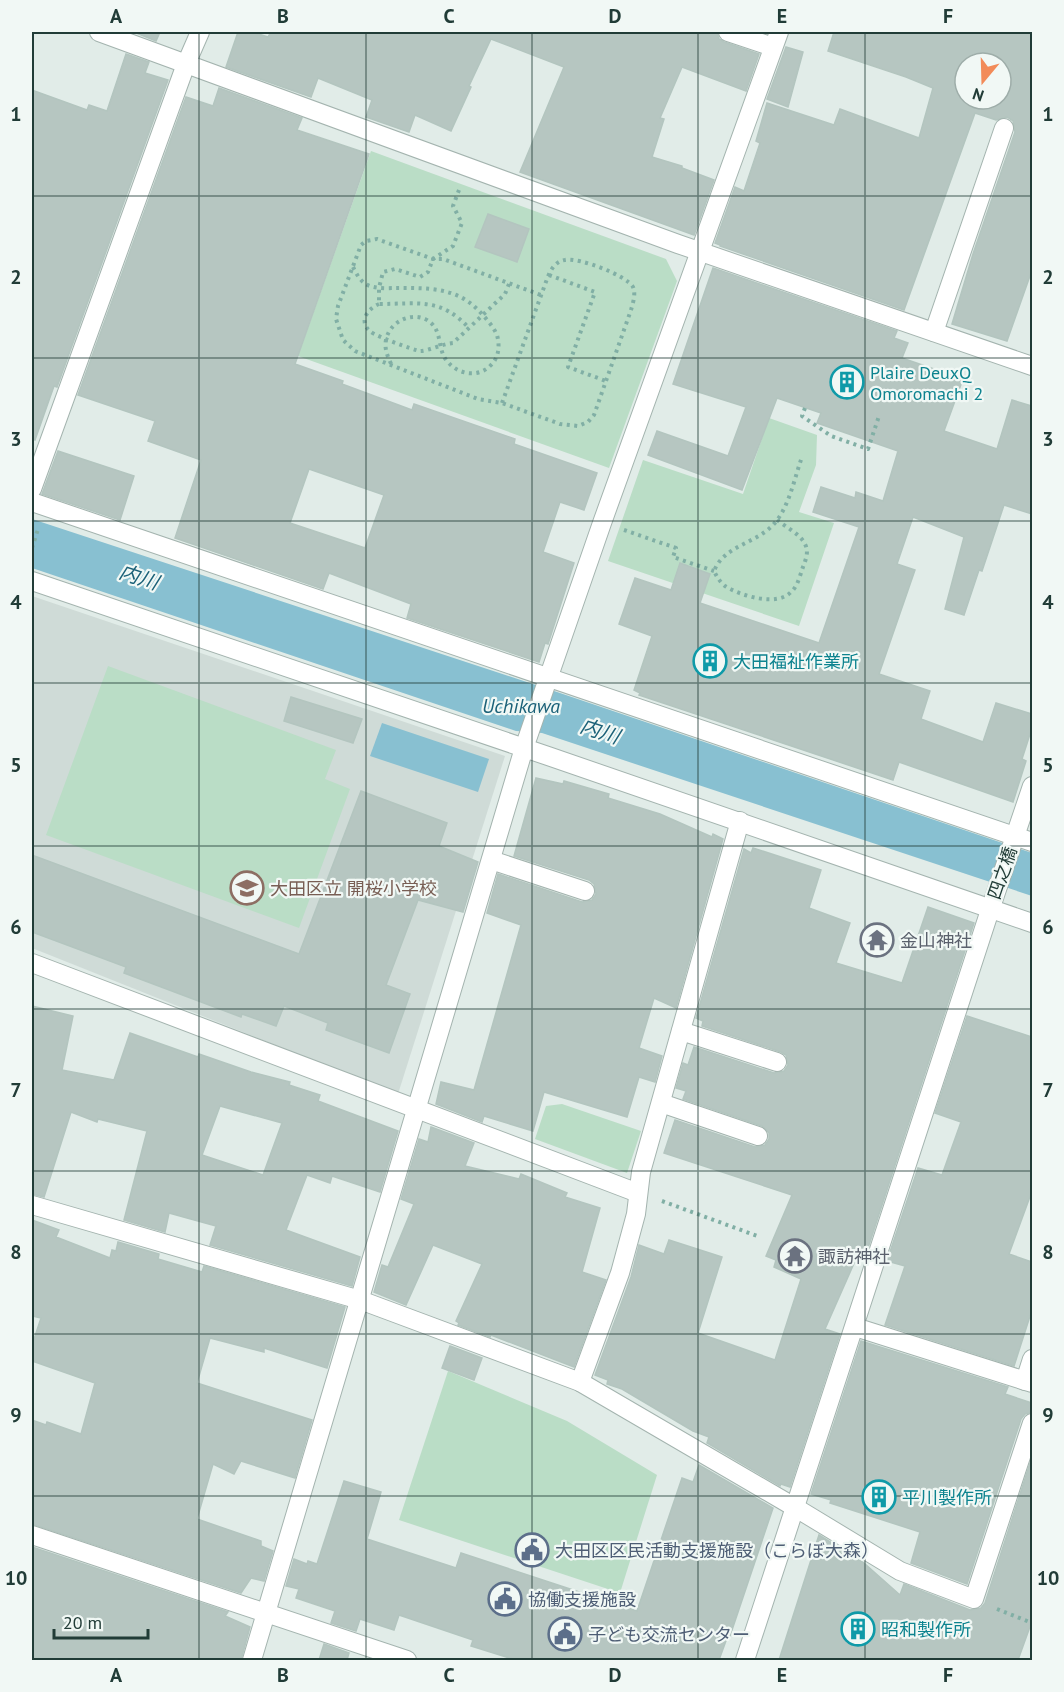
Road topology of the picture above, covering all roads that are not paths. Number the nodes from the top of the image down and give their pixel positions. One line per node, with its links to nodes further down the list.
1 (99, 32): 5 (street)
2 (200, 32): 5 (street)
3 (728, 32): 4 (street)
4 (776, 39): 7 (street)
5 (186, 64): 7 (street); 10 (street)
6 (1004, 128): 8 (street)
7 (700, 252): 8 (street); 13 (street)
8 (934, 332): 9 (street)
9 (1032, 366)
10 (32, 489)
11 (32, 502): 13 (street)
12 (32, 581): 14 (street)
13 (549, 677): 14 (street); 17 (street)
14 (524, 748): 16 (street); 19 (street)
15 (1032, 786): 17 (street, 四之橋)
16 (740, 821): 21 (street); 24 (street)
17 (1014, 837): 18 (street); 21 (street, 四之橋)
18 (1032, 842)
19 (491, 860): 20 (street); 27 (street)
20 (585, 891)
21 (990, 909): 22 (street); 32 (street, 四之橋)
22 (1032, 923)
23 (32, 963): 27 (street)
24 (681, 1031): 25 (street); 26 (street)
25 (777, 1062)
26 (661, 1103): 28 (street); 29 (street)
27 (417, 1110): 29 (street); 31 (street)
28 (758, 1136)
29 (638, 1192): 34 (street)
30 (32, 1205): 31 (street)
31 (360, 1300): 34 (street); 39 (street)
32 (855, 1327): 35 (street); 37 (street, 四之橋)
33 (1032, 1359): 35 (street)
34 (580, 1382): 37 (street)
35 (1029, 1382)
36 (1032, 1423): 37 (street)
37 (796, 1508): 42 (street, 四之橋)
38 (32, 1534): 39 (street)
39 (266, 1613): 40 (street); 41 (street)
40 (252, 1660)
41 (407, 1660)
42 (745, 1660)

